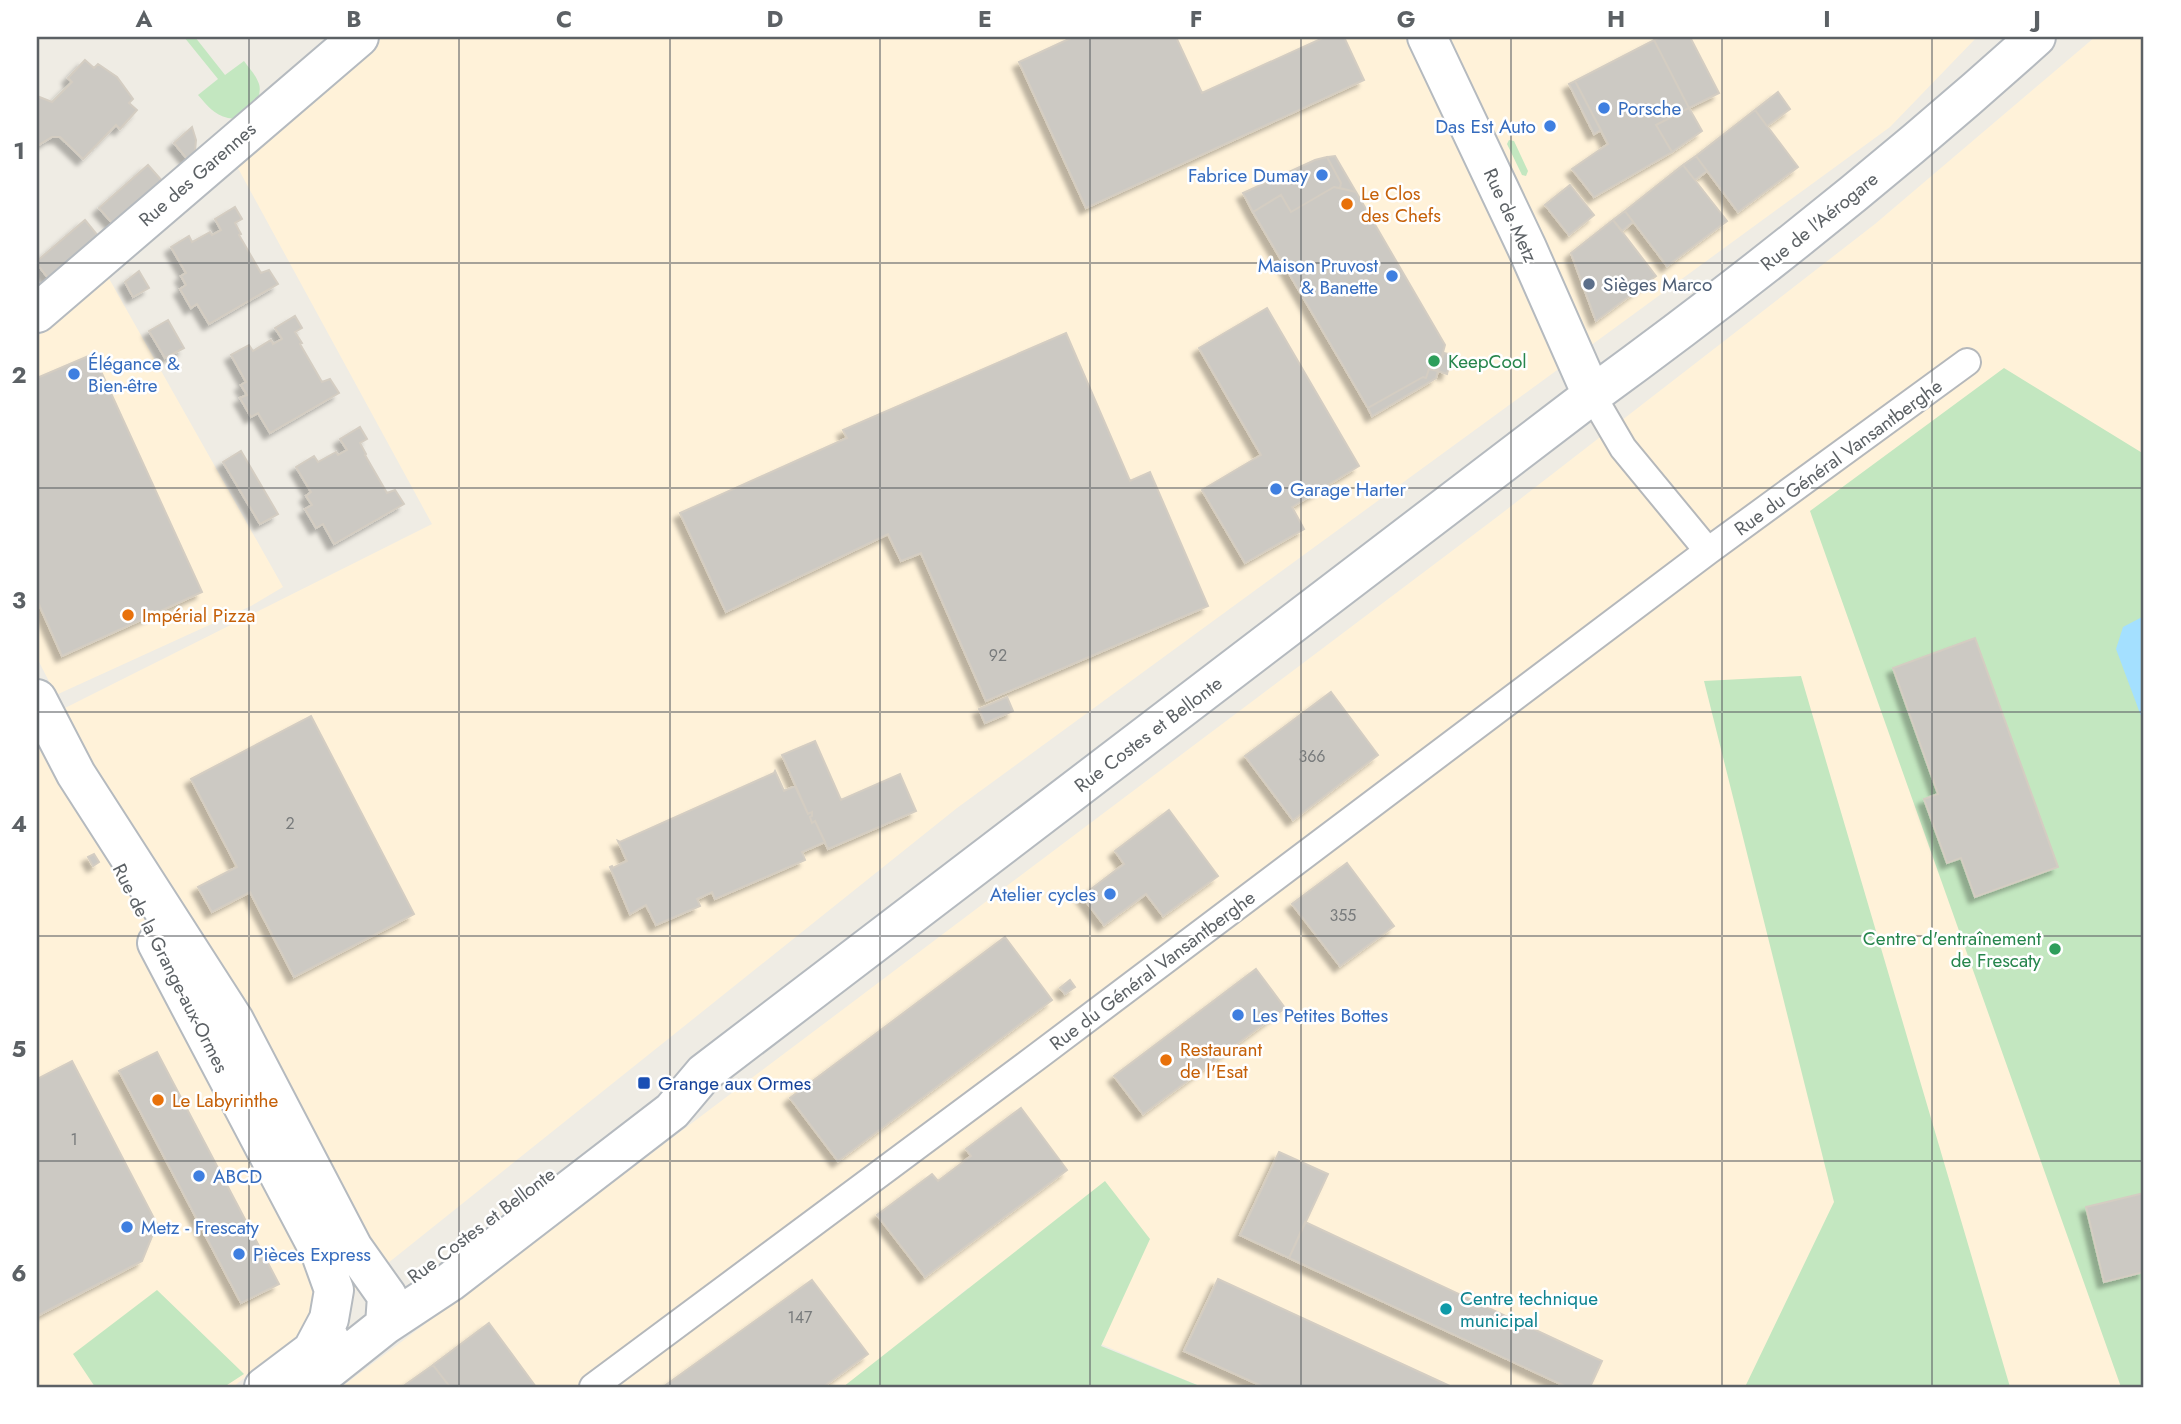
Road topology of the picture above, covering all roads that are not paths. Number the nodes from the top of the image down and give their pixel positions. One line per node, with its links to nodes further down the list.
1 (359, 37): 4 (main road, Rue des Garennes)
2 (1427, 37): 6 (main road, Rue de Metz)
3 (2036, 37): 6 (main road, Rue de l'Aérogare)
4 (37, 313)
5 (1967, 362): 7 (street, Rue du Général Vansantberghe)
6 (1592, 395): 7 (street); 10 (main road, Rue Costes et Bellonte)
7 (1708, 551): 13 (street, Rue du Général Vansantberghe)
8 (37, 699): 9 (main road, Rue de la Grange-aux-Ormes)
9 (76, 774): 10 (main road, Rue de la Grange-aux-Ormes); 11 (main road, Rue de la Grange-aux-Ormes)
10 (386, 1310): 11 (main road, Rue Costes et Bellonte)
11 (310, 1369): 12 (main road, Rue Costes et Bellonte)
12 (264, 1387)
13 (593, 1387)

